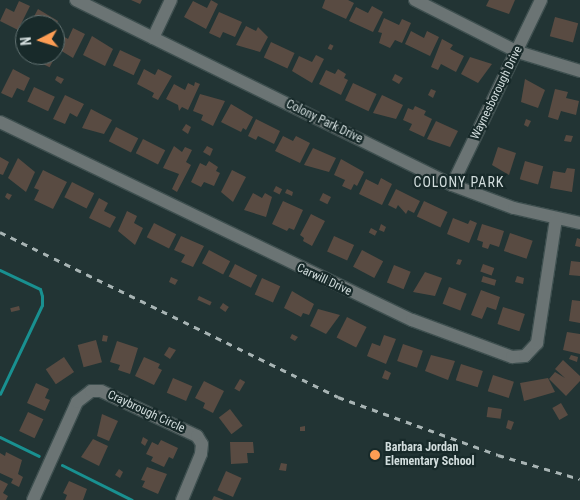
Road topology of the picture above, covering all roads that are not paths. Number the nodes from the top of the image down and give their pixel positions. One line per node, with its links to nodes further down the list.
1 (76, 0): 5 (street, Colony Park Drive)
2 (171, 0): 5 (street)
3 (415, 0): 6 (street)
4 (541, 0): 6 (street, Waynesborough Drive)
5 (153, 38): 9 (street, Colony Park Drive)
6 (518, 52): 7 (street); 9 (street, Waynesborough Drive)
7 (580, 71)
8 (0, 122): 10 (street, Carwill Drive)
9 (452, 185): 10 (street, Colony Park Drive)
10 (556, 219): 11 (street, Colony Park Drive)
11 (580, 223)
12 (33, 500): 13 (street, Craybrough Circle)
13 (182, 500)

